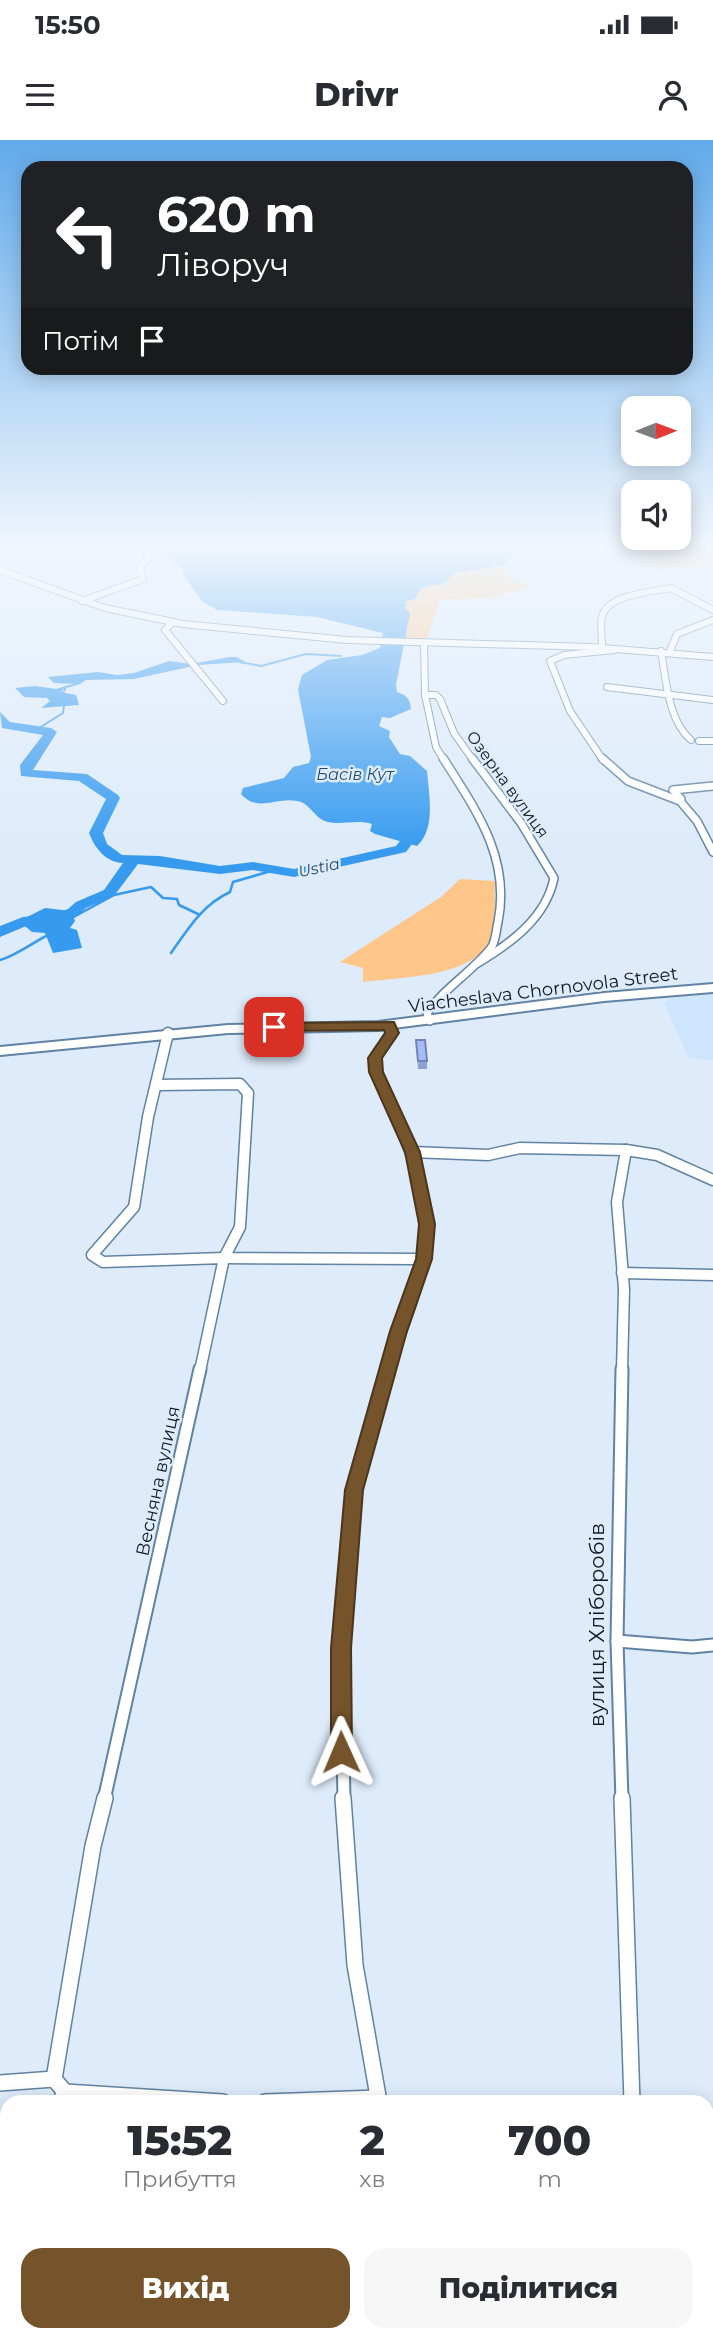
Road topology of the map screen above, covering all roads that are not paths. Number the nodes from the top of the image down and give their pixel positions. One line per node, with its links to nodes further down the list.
1 (181, 648): 13 (street)
2 (423, 648): 11 (street)
3 (625, 648): 16 (street)
4 (636, 648): 6 (street)
5 (671, 648): 7 (street)
6 (661, 651): 7 (street); 10 (street)
7 (670, 651): 8 (street)
8 (713, 657)
9 (607, 687): 10 (street)
10 (670, 693): 12 (street); 14 (street)
11 (425, 695): 18 (street); 18 (street, Озерна вулиця)
12 (713, 700)
13 (222, 701)
14 (713, 741)
15 (713, 786): 16 (street)
16 (688, 807): 17 (street)
17 (713, 852)
18 (478, 962): 20 (street)
19 (713, 988): 20 (main road, Viacheslava Chornovola Street)
20 (430, 1021): 21 (main road, Viacheslava Chornovola Street)
21 (390, 1025): 22 (main road, Viacheslava Chornovola Street); 26 (street)
22 (168, 1033): 23 (main road, Viacheslava Chornovola Street); 24 (street)
23 (0, 1051)
24 (156, 1085): 28 (street, Весняна вулиця); 28 (street)
25 (626, 1150): 26 (street); 27 (street); 30 (street, вулиця Хліборобів)
26 (412, 1152): 29 (street)
27 (713, 1180)
28 (224, 1258): 29 (street); 34 (street, Весняна вулиця)
29 (424, 1259): 37 (street)
30 (622, 1273): 31 (street); 32 (street, вулиця Хліборобів)
31 (713, 1275)
32 (617, 1641): 33 (street); 38 (street, вулиця Хліборобів)
33 (713, 1645)
34 (54, 2079): 35 (street); 36 (street)
35 (0, 2083)
36 (61, 2095)
37 (377, 2095)
38 (632, 2095)

